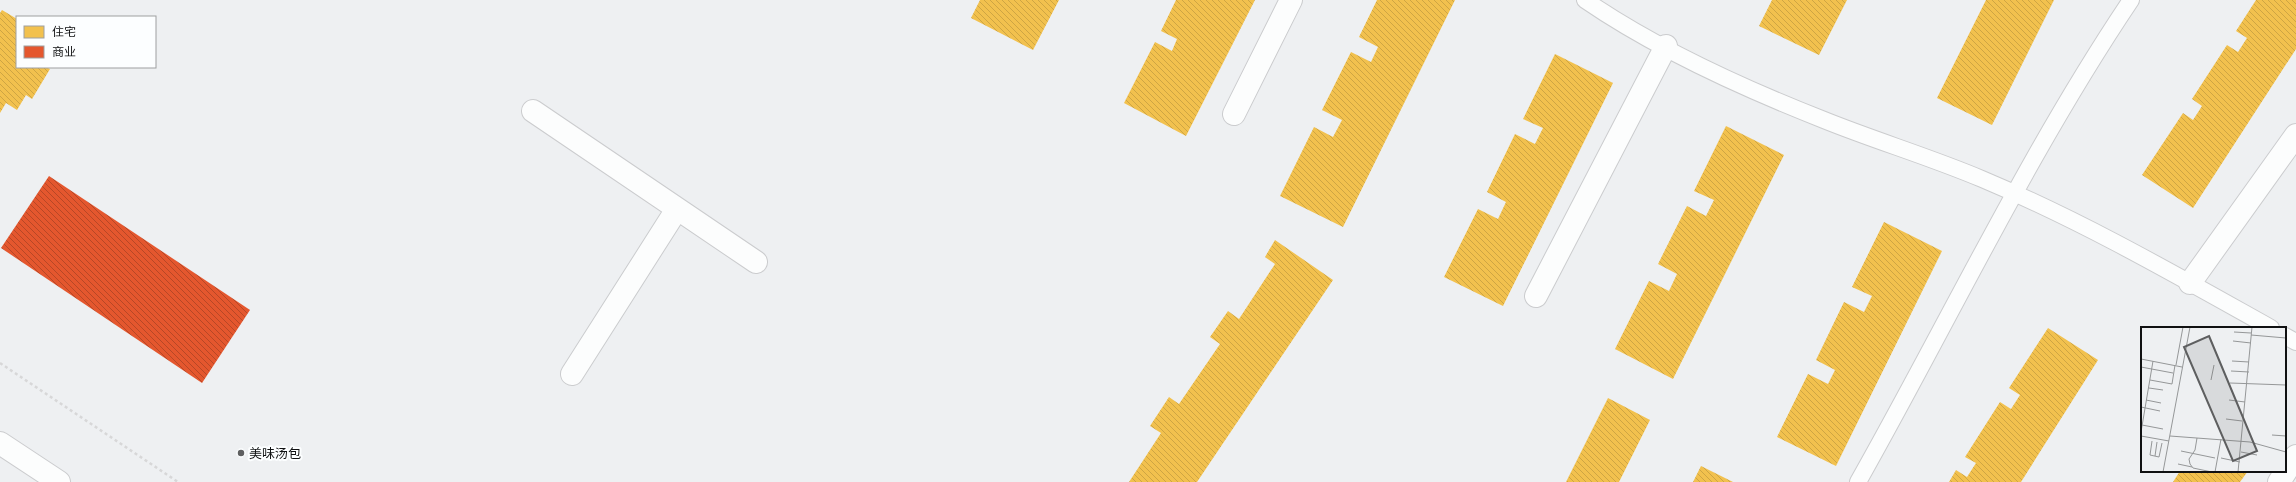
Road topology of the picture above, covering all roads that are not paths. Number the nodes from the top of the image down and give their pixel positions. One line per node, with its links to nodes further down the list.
1 (1291, 0): 6 (street)
2 (1585, 0): 4 (lane)
3 (2131, 0): 8 (lane)
4 (1666, 46): 8 (lane); 12 (street)
5 (533, 111): 9 (street)
6 (1234, 114)
7 (2296, 135): 11 (street)
8 (2015, 192): 11 (lane); 22 (lane)
9 (677, 209): 10 (street); 16 (street)
10 (756, 262)
11 (2190, 283): 13 (lane)
12 (1536, 296)
13 (2269, 327)
14 (2286, 337): 15 (lane)
15 (2296, 342)
16 (572, 374)
17 (0, 443): 21 (street)
18 (2296, 456): 19 (street)
19 (2286, 471)
20 (2286, 472): 23 (street)
21 (59, 482)
22 (1858, 482)
23 (2279, 482)

